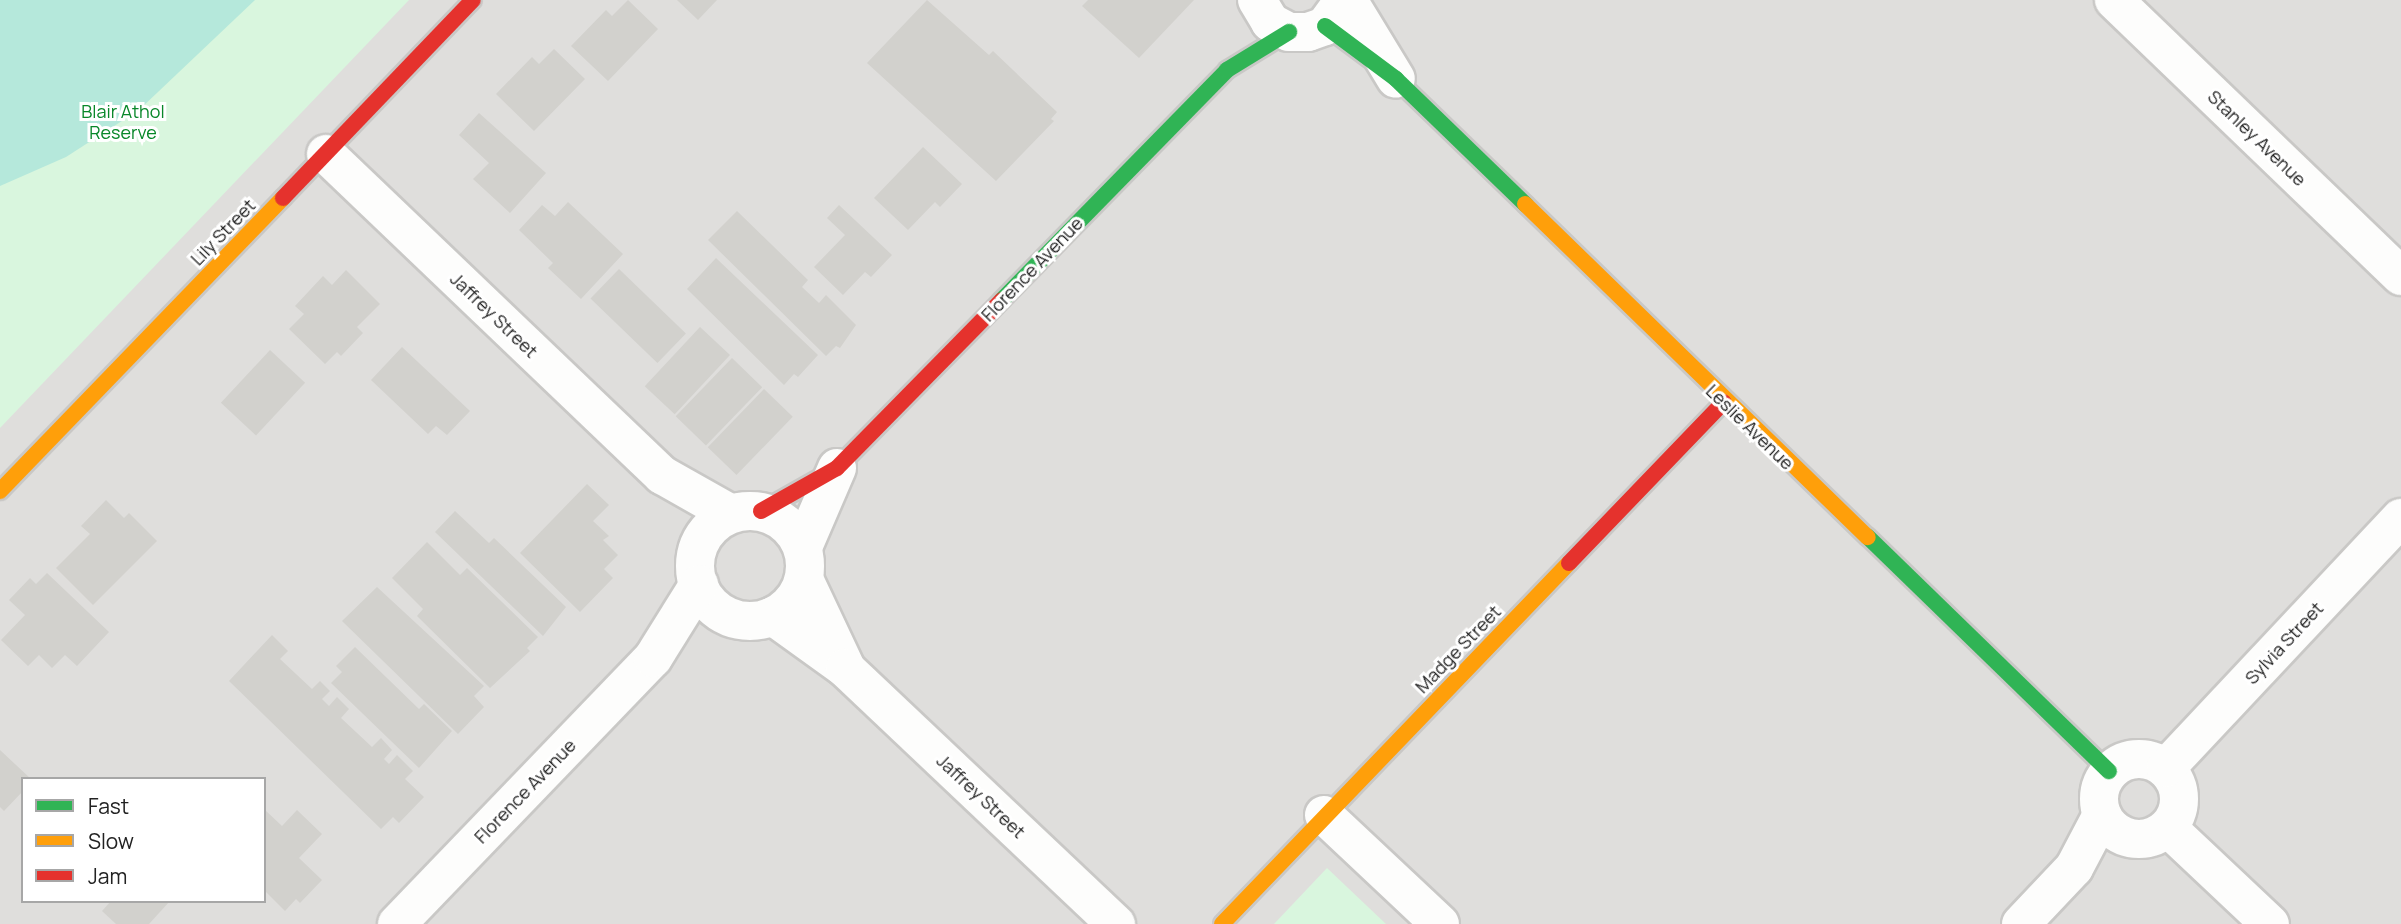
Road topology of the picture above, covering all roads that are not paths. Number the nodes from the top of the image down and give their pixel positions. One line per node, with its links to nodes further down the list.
1 (473, 0): 7 (street, Lily Street)
2 (2114, 0): 8 (street, Stanley Avenue)
3 (1257, 2): 4 (street, Leslie Avenue); 5 (street, Florence Avenue)
4 (1326, 14): 5 (street, Florence Avenue); 6 (street, Leslie Avenue)
5 (1227, 70): 10 (street, Florence Avenue)
6 (1396, 79): 9 (street, Leslie Avenue)
7 (326, 154): 11 (street, Jaffrey Street); 12 (street, Lily Street)
8 (2401, 276)
9 (1724, 402): 23 (street, Leslie Avenue); 24 (street, Madge Street)
10 (837, 468): 13 (street, Florence Avenue); 16 (street, Florence Avenue)
11 (662, 475): 13 (street, Jaffrey Street); 15 (street, Jaffrey Street)
12 (0, 491)
13 (746, 513): 15 (street); 16 (street)
14 (2401, 518): 22 (street, Sylvia Street)
15 (699, 545): 17 (street)
16 (804, 563): 19 (street); 21 (street, Jaffrey Street)
17 (699, 584): 18 (street); 20 (street, Florence Avenue)
18 (729, 616): 19 (street); 20 (street, Florence Avenue)
19 (773, 616): 21 (street, Jaffrey Street)
20 (653, 658): 29 (street, Florence Avenue)
21 (845, 668): 30 (street, Jaffrey Street)
22 (2166, 768): 23 (street); 26 (street)
23 (2109, 771): 25 (street)
24 (1324, 815): 31 (street, Madge Street); 32 (street)
25 (2102, 815): 27 (street); 28 (street)
26 (2168, 828): 27 (street); 34 (street)
27 (2132, 838): 28 (street)
28 (2074, 868): 33 (street)
29 (397, 924)
30 (1116, 924)
31 (1222, 924)
32 (1440, 924)
33 (2021, 924)
34 (2270, 924)

